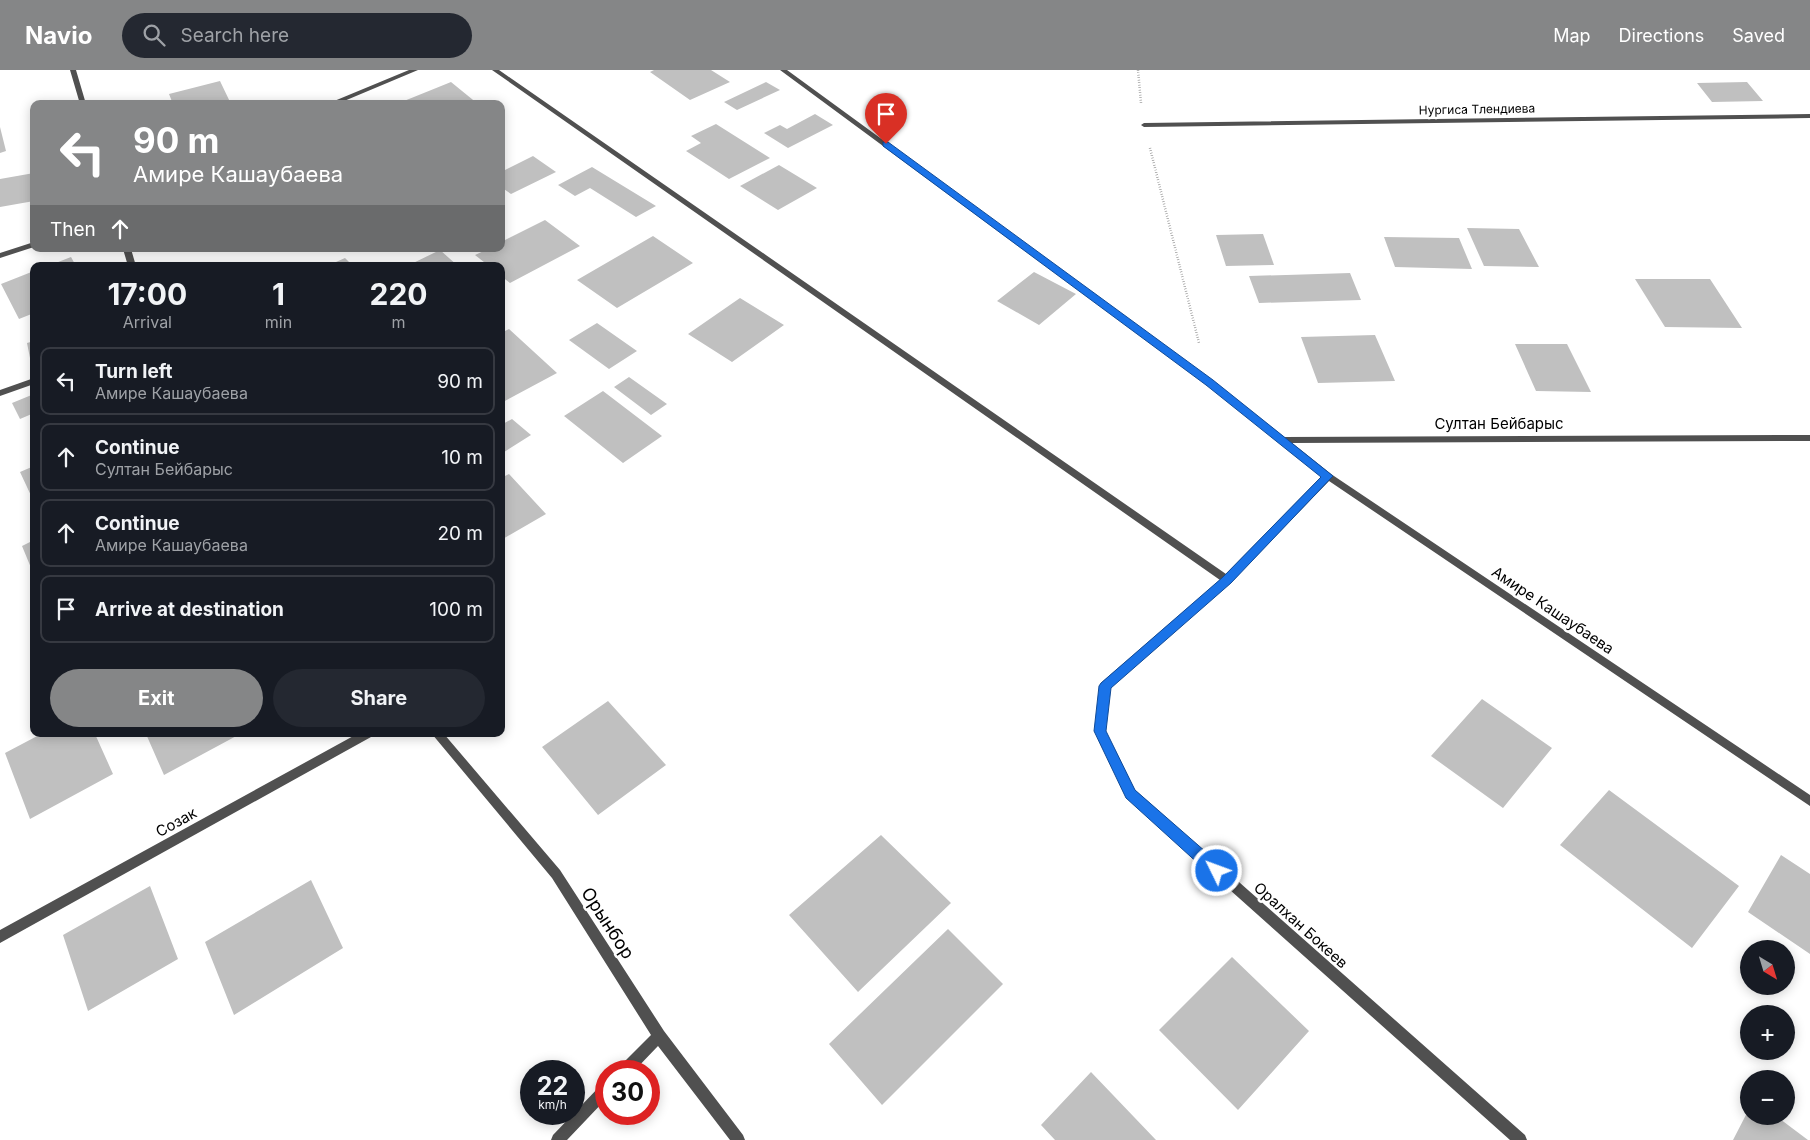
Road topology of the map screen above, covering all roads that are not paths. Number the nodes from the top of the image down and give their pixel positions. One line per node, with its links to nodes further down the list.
1 (73, 70): 5 (street)
2 (415, 70): 6 (street)
3 (495, 70): 16 (street)
4 (783, 70): 14 (street)
5 (82, 100)
6 (340, 100)
7 (1810, 116): 8 (street, Нургиса Тлендиева)
8 (1144, 125)
9 (30, 245): 10 (street)
10 (0, 256)
11 (30, 382): 12 (street)
12 (0, 393)
13 (1810, 438): 14 (street, Султан Бейбарыс)
14 (1282, 440): 15 (street, Амире Кашаубаева)
15 (1328, 476): 16 (street, Оралхан Бокеев); 19 (street, Амире Кашаубаева)
16 (1227, 580): 26 (street, Оралхан Бокеев)
17 (362, 737): 20 (street, Созак)
18 (440, 737): 21 (street, Орынбор)
19 (1810, 801)
20 (0, 936)
21 (659, 1036): 22 (street); 25 (street, Орынбор)
22 (636, 1060)
23 (595, 1101): 24 (street)
24 (558, 1140)
25 (738, 1140)
26 (1520, 1140)

